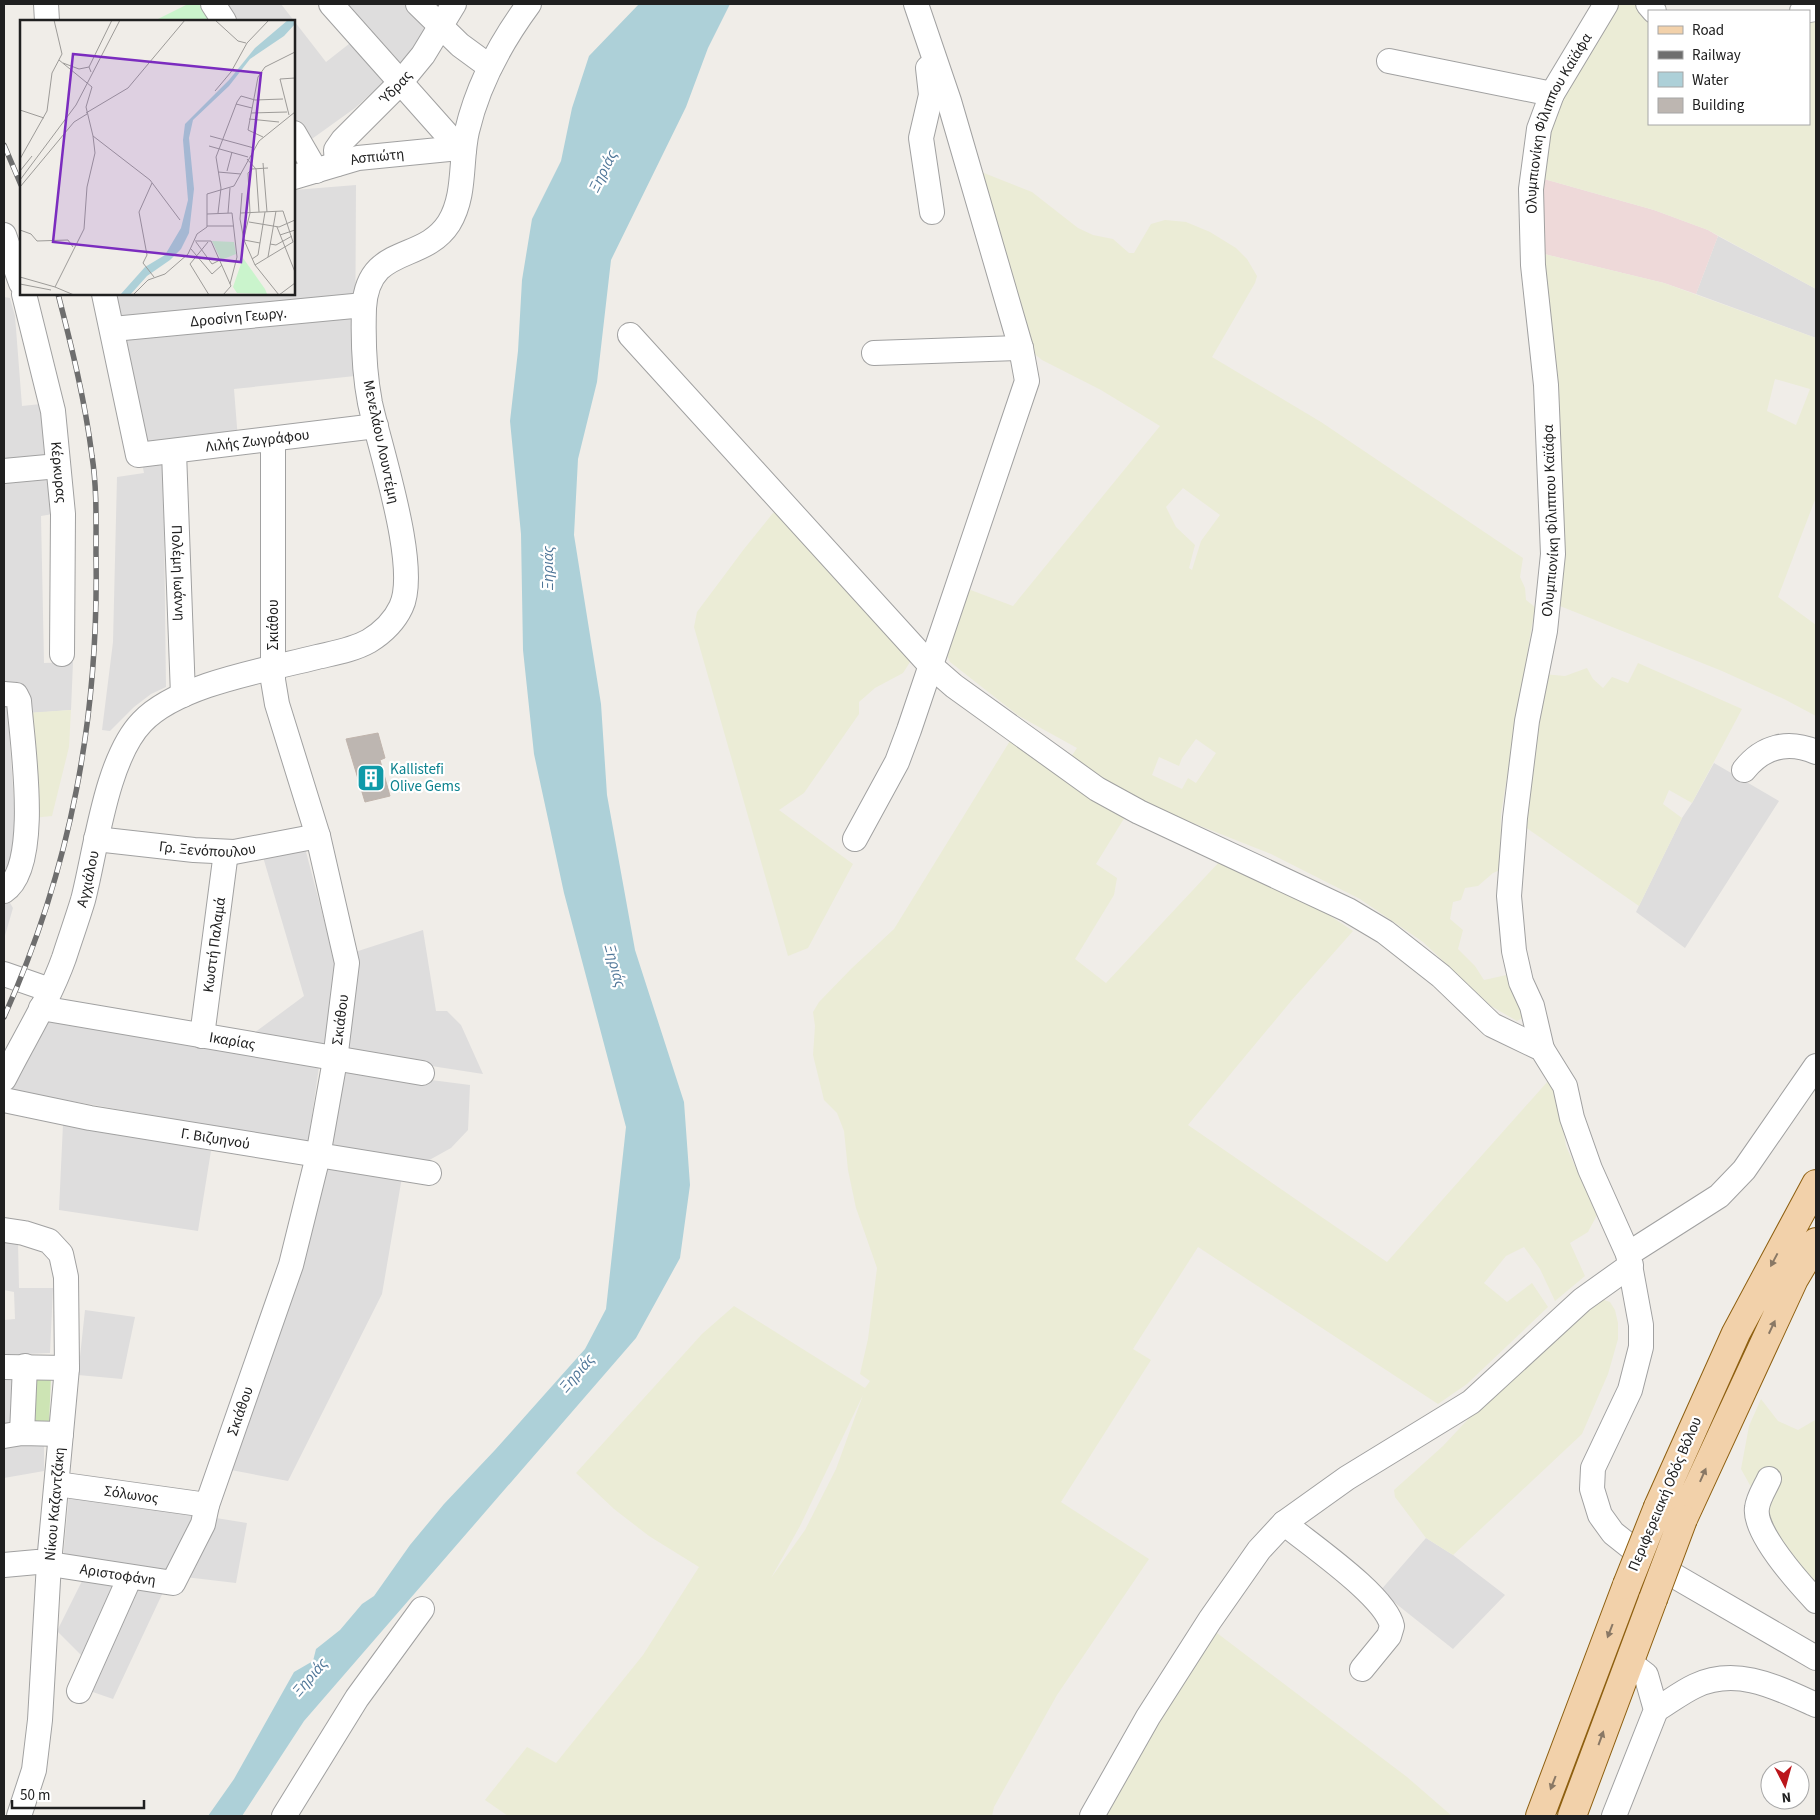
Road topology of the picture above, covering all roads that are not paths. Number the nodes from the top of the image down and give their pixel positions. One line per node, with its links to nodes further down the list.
1 (46, 4): 10 (street)
2 (213, 4): 11 (street)
3 (331, 4): 15 (street)
4 (418, 4): 12 (street)
5 (454, 4): 12 (street, Ύδρας)
6 (529, 4): 14 (street, Μενελάου Λουντέμη)
7 (905, 4): 19 (street)
8 (916, 4): 27 (street)
9 (1606, 4): 16 (street, Ολυμπιονίκη Φίλιππου Καϊάφα)
10 (47, 20)
11 (223, 20)
12 (441, 27): 14 (street); 15 (street, Ύδρας)
13 (1388, 61): 16 (street)
14 (490, 67): 17 (street, Μενελάου Λουντέμη)
15 (400, 83): 17 (street); 18 (street, Ύδρας)
16 (1552, 94): 49 (street, Ολυμπιονίκη Φίλιππου Καϊάφα)
17 (462, 149): 18 (street, Ασπιώτη); 24 (street, Μενελάου Λουντέμη)
18 (307, 158)
19 (932, 212)
20 (4, 238): 21 (street)
21 (20, 280)
22 (24, 295): 32 (street, Κέρκυρας)
23 (104, 295): 25 (street)
24 (364, 306): 25 (street, Δροσίνη Γεωργ.); 29 (street, Μενελάου Λουντέμη)
25 (113, 329): 31 (street, Λιλής Ζωγράφου)
26 (630, 334): 35 (street)
27 (1021, 348): 28 (street); 35 (street)
28 (874, 353)
29 (376, 426): 30 (street, Λιλής Ζωγράφου); 36 (street, Μενελάου Λουντέμη)
30 (273, 440): 31 (street, Λιλής Ζωγράφου); 36 (street, Σκιάθου)
31 (174, 452): 38 (street, Πολέμη Ιωάννη)
32 (58, 466): 33 (street); 34 (street, Κέρκυρας)
33 (4, 471)
34 (62, 654)
35 (931, 666): 43 (street); 49 (street)
36 (273, 668): 38 (street, Μενελάου Λουντέμη); 41 (street, Σκιάθου)
37 (4, 694): 45 (street)
38 (183, 695): 42 (street, Αγχιάλου)
39 (1816, 752): 40 (street)
40 (1744, 770)
41 (318, 836): 44 (street, Γρ. Ξενόπουλου); 50 (street, Σκιάθου)
42 (96, 839): 44 (street, Γρ. Ξενόπουλου); 47 (street, Αγχιάλου)
43 (855, 839)
44 (226, 852): 48 (street, Κωστή Παλαμά)
45 (4, 891)
46 (4, 974): 47 (street, Ικαρίας)
47 (46, 999): 48 (street, Ικαρίας); 53 (street, Αγχιάλου)
48 (202, 1036): 50 (street, Ικαρίας)
49 (1542, 1049): 60 (street)
50 (335, 1060): 52 (street, Ικαρίας); 55 (street, Σκιάθου)
51 (1816, 1066): 60 (street)
52 (422, 1073)
53 (4, 1079)
54 (4, 1100): 55 (street, Γ. Βιζυηνού)
55 (318, 1156): 56 (street, Γ. Βιζυηνού); 67 (street, Σκιάθου)
56 (429, 1173)
57 (1816, 1184): 84 (main road, Περιφερειακή Οδός Βόλου, one-way to 84, bridge)
58 (4, 1230): 62 (street, Νίκου Καζαντζάκη)
59 (1816, 1242): 76 (main road, Περιφερειακή Οδός Βόλου, one-way to 59, bridge)
60 (1630, 1259): 68 (street); 75 (street)
61 (14, 1366): 62 (street); 64 (street)
62 (67, 1368): 63 (street, Νίκου Καζαντζάκη)
63 (61, 1434): 64 (street); 66 (street, Νίκου Καζαντζάκη)
64 (13, 1435)
65 (1769, 1479): 73 (street)
66 (57, 1484): 67 (street, Σόλωνος); 69 (street, Νίκου Καζαντζάκη)
67 (207, 1505): 72 (street, Σκιάθου)
68 (1284, 1523): 77 (street); 83 (street)
69 (49, 1563): 70 (street, Αριστοφάνη); 71 (street, Αριστοφάνη); 81 (street, Νίκου Καζαντζάκη)
70 (4, 1565)
71 (130, 1577): 72 (street, Αριστοφάνη); 78 (street)
72 (173, 1583)
73 (1816, 1601)
74 (422, 1610): 82 (street)
75 (1816, 1658)
76 (1629, 1662): 80 (street); 85 (main road, Περιφερειακή Οδός Βόλου, one-way to 76)
77 (1362, 1669)
78 (79, 1691)
79 (1816, 1705): 80 (street)
80 (1656, 1710): 86 (street)
81 (19, 1816)
82 (284, 1816)
83 (1092, 1816)
84 (1540, 1816)
85 (1572, 1816)
86 (1614, 1816)

